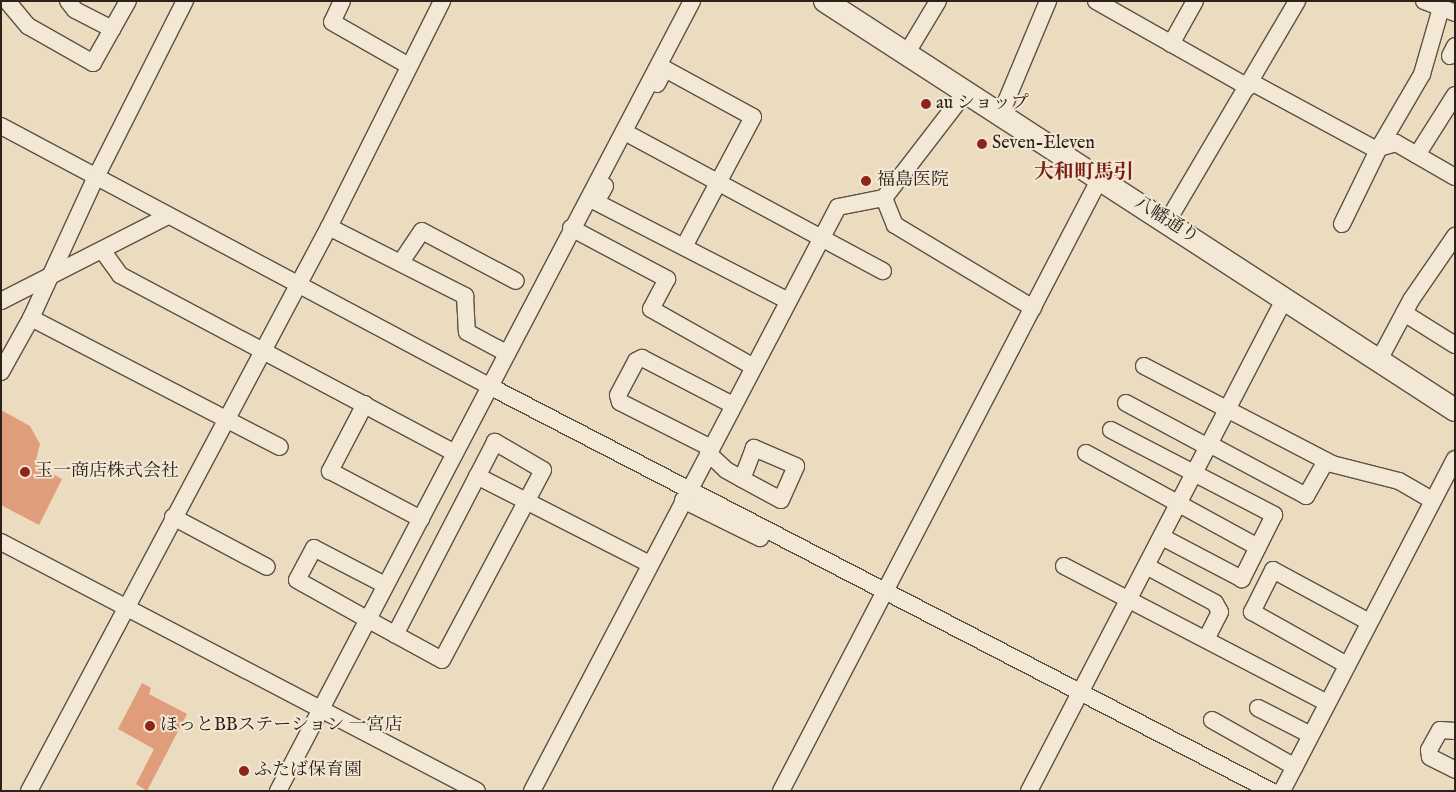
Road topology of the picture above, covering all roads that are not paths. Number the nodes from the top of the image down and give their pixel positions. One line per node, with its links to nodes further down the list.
1 (7, 1): 16 (street)
2 (68, 1): 16 (street)
3 (128, 1): 16 (street)
4 (185, 1): 28 (street)
5 (342, 1): 19 (street)
6 (442, 1): 19 (street)
7 (692, 1): 37 (street)
8 (825, 1): 18 (street, 八幡通り)
9 (938, 1): 18 (street)
10 (1048, 1): 23 (street)
11 (1096, 1): 17 (street)
12 (1195, 1): 17 (street)
13 (1297, 1): 20 (street)
14 (1424, 1): 15 (street)
15 (1448, 11): 26 (street)
16 (112, 29)
17 (1171, 44): 20 (street)
18 (905, 56): 21 (street, 八幡通り)
19 (409, 66): 36 (street)
20 (1250, 84): 26 (street); 34 (street)
21 (965, 93): 23 (street, 八幡通り); 32 (street)
22 (1455, 95): 27 (street)
23 (1000, 116): 30 (street, 八幡通り)
24 (1, 126): 28 (street)
25 (632, 136): 31 (street); 31 (street); 40 (street)
26 (1379, 148): 27 (street); 35 (street)
27 (1417, 155): 29 (street)
28 (96, 177): 33 (street); 44 (street)
29 (1455, 177)
30 (1099, 180): 34 (street, 八幡通り); 50 (street)
31 (717, 183): 39 (street); 40 (street)
32 (884, 198): 39 (street); 50 (street)
33 (168, 216): 41 (street); 46 (street)
34 (1167, 222): 47 (street, 八幡通り)
35 (1342, 224)
36 (329, 227): 42 (street); 46 (street)
37 (571, 228): 55 (street); 58 (street)
38 (1455, 236): 51 (street)
39 (820, 239): 43 (street); 48 (street)
40 (684, 247): 48 (street)
41 (102, 250): 44 (street); 54 (street)
42 (401, 262): 45 (street); 55 (street)
43 (883, 271)
44 (51, 276): 49 (street); 52 (street)
45 (516, 281)
46 (298, 285): 54 (street); 60 (street)
47 (1285, 298): 56 (street, 八幡通り); 65 (street)
48 (787, 300): 58 (street)
49 (1, 301)
50 (1033, 308): 93 (street)
51 (1404, 313): 53 (street); 56 (street)
52 (31, 318): 59 (street); 66 (street)
53 (1455, 345)
54 (261, 350): 62 (street); 66 (street)
55 (506, 353): 60 (street)
56 (1379, 360): 64 (street, 八幡通り)
57 (1144, 366): 65 (street)
58 (754, 367): 63 (street)
59 (1, 372)
60 (489, 386): 71 (street); 78 (street)
61 (1126, 403): 68 (street)
62 (365, 404): 71 (street); 83 (street)
63 (733, 405): 70 (street); 70 (street)
64 (1455, 410)
65 (1228, 411): 68 (street); 74 (street)
66 (224, 421): 69 (street); 82 (street)
67 (1111, 430): 75 (street)
68 (1210, 446): 74 (street); 75 (street)
69 (280, 447)
70 (709, 451): 77 (street); 78 (street)
71 (455, 453): 83 (street)
72 (1086, 453): 81 (street)
73 (1455, 459): 79 (street)
74 (1326, 461): 79 (street)
75 (1196, 474): 81 (street); 87 (street)
76 (477, 476): 80 (street); 80 (street); 98 (street)
77 (742, 479)
78 (686, 494): 84 (street); 88 (street); 93 (street)
79 (1433, 501): 97 (street)
80 (527, 503): 88 (street); 98 (street)
81 (1182, 504): 85 (street); 87 (street)
82 (173, 517): 90 (street); 95 (street)
83 (421, 519): 92 (street)
84 (760, 538)
85 (1164, 538): 87 (street); 91 (street)
86 (1, 542): 95 (street)
87 (1258, 547)
88 (650, 564): 113 (street)
89 (1064, 566): 94 (street)
90 (267, 567)
91 (1148, 568): 94 (street); 99 (street)
92 (385, 585): 96 (street); 96 (street)
93 (886, 591): 101 (street); 114 (street)
94 (1130, 599): 99 (street); 101 (street)
95 (126, 608): 104 (street); 110 (street)
96 (366, 619): 98 (street); 104 (street)
97 (1369, 622): 100 (street); 100 (street)
98 (395, 634)
99 (1206, 639): 102 (street)
100 (1347, 666): 102 (street)
101 (1082, 693): 115 (street); 116 (street)
102 (1327, 703): 107 (street)
103 (1258, 708): 107 (street)
104 (322, 710): 111 (street); 112 (street)
105 (1212, 720): 108 (street)
106 (1455, 731): 109 (street)
107 (1310, 735): 108 (street)
108 (1295, 767): 117 (street)
109 (1455, 770)
110 (29, 791)
111 (278, 791)
112 (477, 791)
113 (532, 791)
114 (781, 791)
115 (1029, 791)
116 (1270, 791)
117 (1282, 791)

